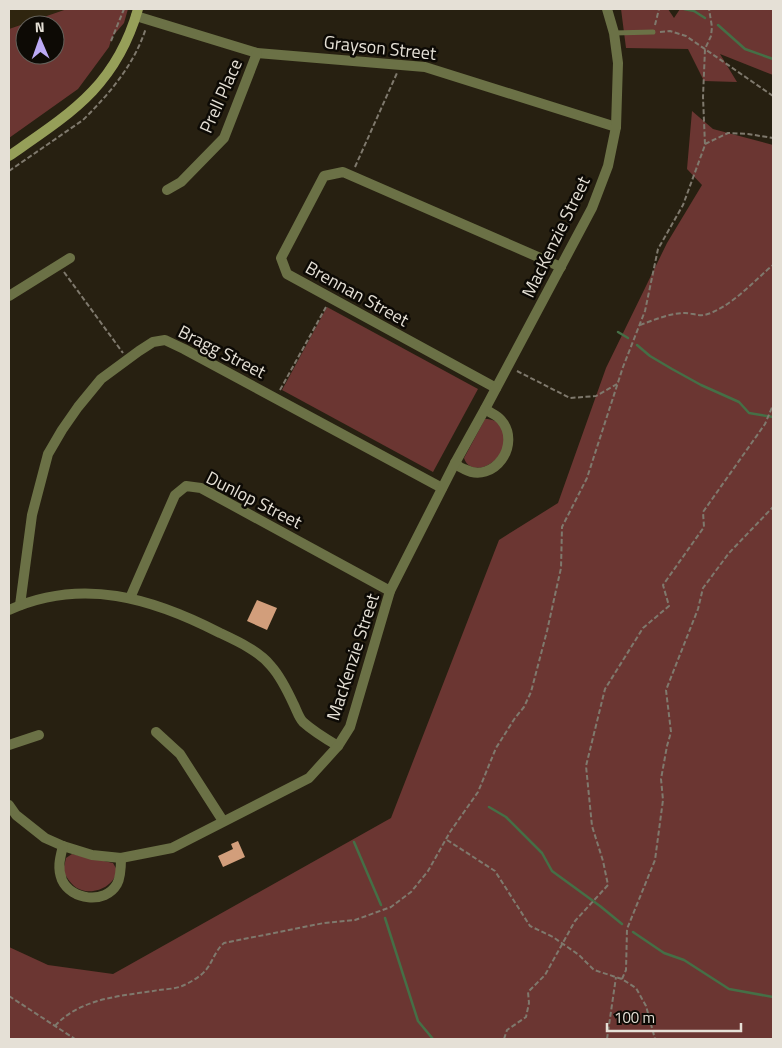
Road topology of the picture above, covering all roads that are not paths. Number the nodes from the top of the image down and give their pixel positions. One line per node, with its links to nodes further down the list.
1 (607, 9): 4 (street, MacKenzie Street)
2 (137, 12): 5 (street, Grayson Street); 7 (street)
3 (653, 32): 4 (lane)
4 (614, 33): 6 (street, MacKenzie Street)
5 (257, 53): 6 (street, Grayson Street); 8 (street, Prell Place)
6 (616, 127): 10 (street, MacKenzie Street)
7 (9, 156)
8 (167, 190)
9 (70, 258): 11 (street)
10 (561, 267): 12 (street, MacKenzie Street); 12 (street, Brennan Street)
11 (9, 296)
12 (496, 388): 13 (street, MacKenzie Street)
13 (485, 410): 14 (street, MacKenzie Street); 14 (street)
14 (454, 462): 15 (street, MacKenzie Street)
15 (442, 488): 16 (street, MacKenzie Street); 18 (street, Bragg Street)
16 (390, 591): 17 (street, Dunlop Street); 23 (street, MacKenzie Street)
17 (130, 598): 18 (street); 23 (street)
18 (20, 605): 19 (street)
19 (9, 610)
20 (156, 732): 25 (street)
21 (39, 735): 22 (street)
22 (9, 745)
23 (338, 746): 25 (street, MacKenzie Street)
24 (9, 805): 26 (street, MacKenzie Street)
25 (223, 821): 27 (street, MacKenzie Street)
26 (63, 846): 27 (street, MacKenzie Street); 27 (street)
27 (121, 858)

